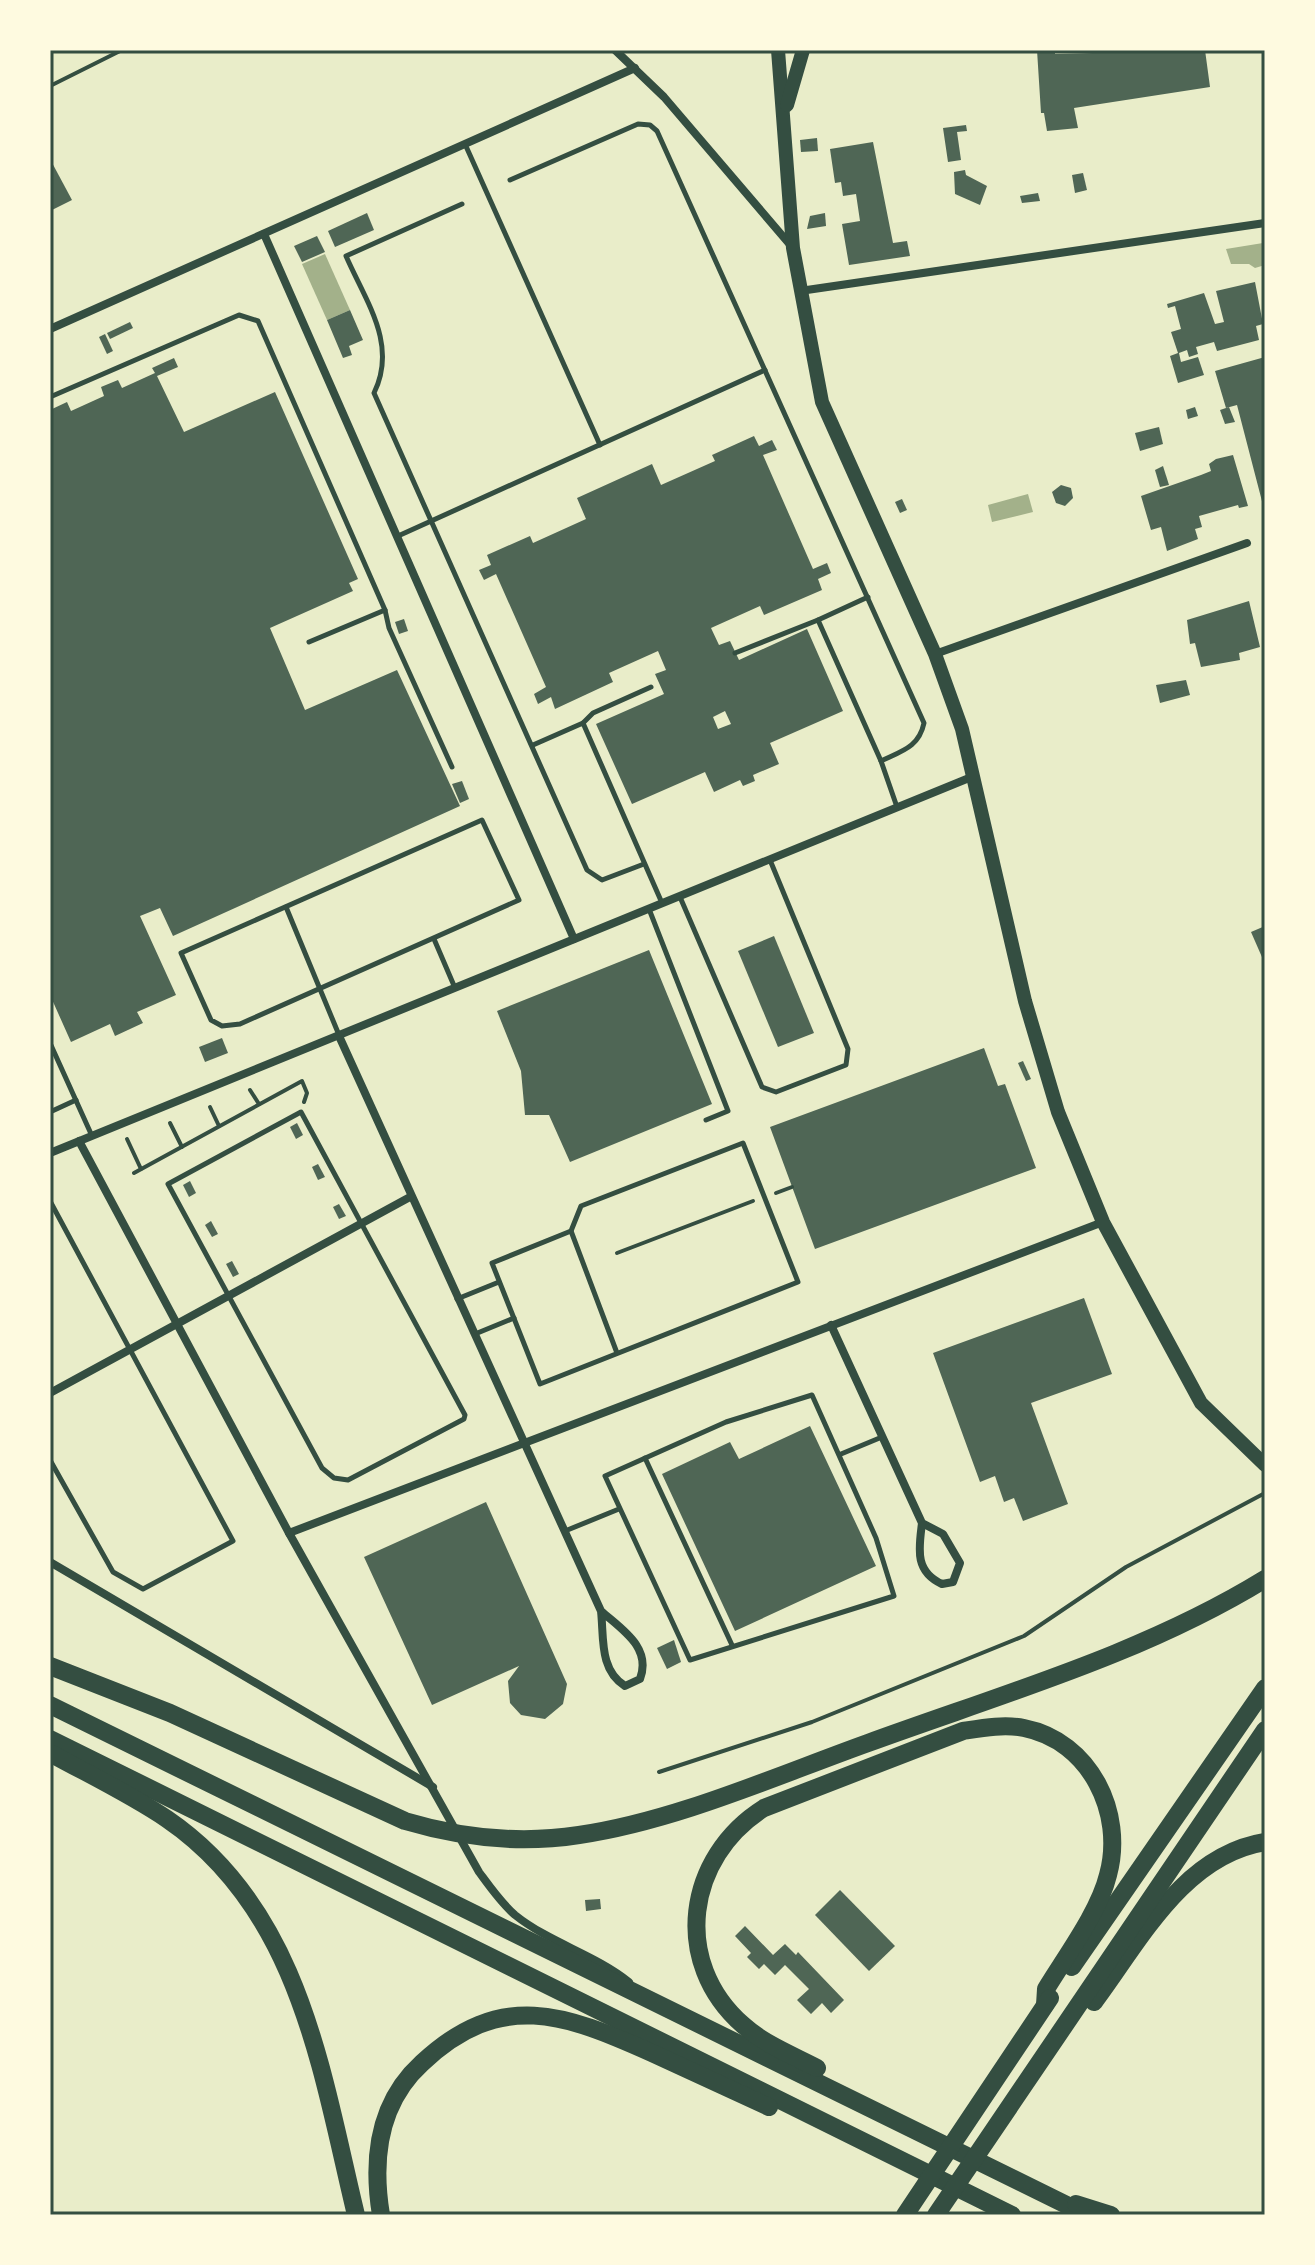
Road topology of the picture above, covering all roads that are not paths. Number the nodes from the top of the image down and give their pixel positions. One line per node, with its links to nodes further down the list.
1 (615, 50): 4 (street)
2 (778, 50): 5 (street)
3 (803, 50): 5 (street)
4 (635, 68): 6 (street); 11 (street)
5 (784, 121): 11 (street)
6 (465, 144): 10 (street); 16 (lane)
7 (510, 180): 14 (lane)
8 (462, 204): 17 (lane)
9 (1265, 223): 12 (street)
10 (264, 234): 13 (street); 18 (street)
11 (793, 248): 12 (street)
12 (799, 291): 25 (street)
13 (50, 329)
14 (765, 370): 16 (lane); 20 (lane)
15 (50, 397): 21 (lane)
16 (600, 445): 17 (lane)
17 (431, 522): 18 (lane); 28 (lane)
18 (397, 536): 40 (street)
19 (1247, 543): 25 (street)
20 (868, 597): 22 (lane); 29 (lane)
21 (385, 610): 23 (lane); 30 (lane)
22 (818, 620): 24 (lane); 29 (lane)
23 (309, 642)
24 (735, 653)
25 (935, 654): 31 (street)
26 (651, 687): 27 (lane)
27 (583, 723): 28 (lane); 34 (lane)
28 (533, 745): 34 (lane)
29 (881, 761): 32 (lane)
30 (452, 767)
31 (974, 776): 32 (street); 53 (street)
32 (897, 807): 33 (street)
33 (770, 859): 35 (street); 35 (lane)
34 (644, 864): 36 (lane)
35 (680, 896): 36 (street)
36 (662, 903): 38 (street)
37 (286, 907): 39 (lane); 42 (lane); 42 (lane)
38 (648, 909): 40 (street); 47 (lane)
39 (434, 939): 41 (lane); 42 (lane)
40 (574, 939): 41 (street)
41 (455, 988): 43 (street)
42 (322, 989): 43 (lane)
43 (339, 1036): 48 (street); 51 (street)
44 (50, 1043): 45 (lane)
45 (76, 1100): 46 (lane); 48 (lane)
46 (50, 1112)
47 (706, 1120)
48 (92, 1136): 49 (street)
49 (79, 1141): 50 (street); 60 (street)
50 (50, 1153)
51 (410, 1197): 54 (street); 58 (street)
52 (50, 1201): 63 (lane)
53 (1103, 1222): 61 (street); 71 (street)
54 (363, 1223): 57 (street); 57 (lane); 57 (lane)
55 (571, 1231): 56 (lane); 64 (lane); 64 (lane)
56 (499, 1282): 58 (lane); 59 (lane)
57 (228, 1296): 60 (street)
58 (457, 1299): 62 (street)
59 (514, 1318): 62 (lane); 64 (lane)
60 (177, 1323): 63 (street); 75 (street)
61 (831, 1325): 66 (street); 67 (street)
62 (474, 1334): 67 (street)
63 (130, 1349): 65 (street); 70 (lane)
64 (617, 1353)
65 (50, 1393)
66 (882, 1437): 68 (lane); 73 (street)
67 (523, 1442): 74 (street); 75 (street)
68 (841, 1454): 69 (lane); 79 (lane)
69 (645, 1458): 72 (lane); 79 (lane)
70 (50, 1460)
71 (1265, 1465)
72 (619, 1509): 74 (lane); 79 (lane)
73 (922, 1523): 73 (street)
74 (564, 1532): 78 (street)
75 (289, 1533): 86 (street)
76 (50, 1562): 86 (street)
77 (1265, 1579): 80 (highway)
78 (601, 1611): 78 (street)
79 (732, 1645)
80 (50, 1666)
81 (1265, 1688): 89 (highway)
82 (50, 1705): 88 (highway)
83 (1265, 1730): 90 (highway)
84 (50, 1739): 92 (highway)
85 (50, 1753): 94 (highway)
86 (434, 1788): 88 (street)
87 (1265, 1842): 90 (highway)
88 (658, 2004): 91 (highway)
89 (1045, 2005): 91 (highway); 96 (highway)
90 (1066, 2023): 97 (highway)
91 (906, 2125): 93 (highway)
92 (838, 2128): 95 (highway); 98 (highway)
93 (1046, 2195): 99 (highway); 100 (highway)
94 (356, 2215)
95 (381, 2215)
96 (905, 2215)
97 (936, 2215)
98 (1012, 2215)
99 (1087, 2215)
100 (1111, 2215)

